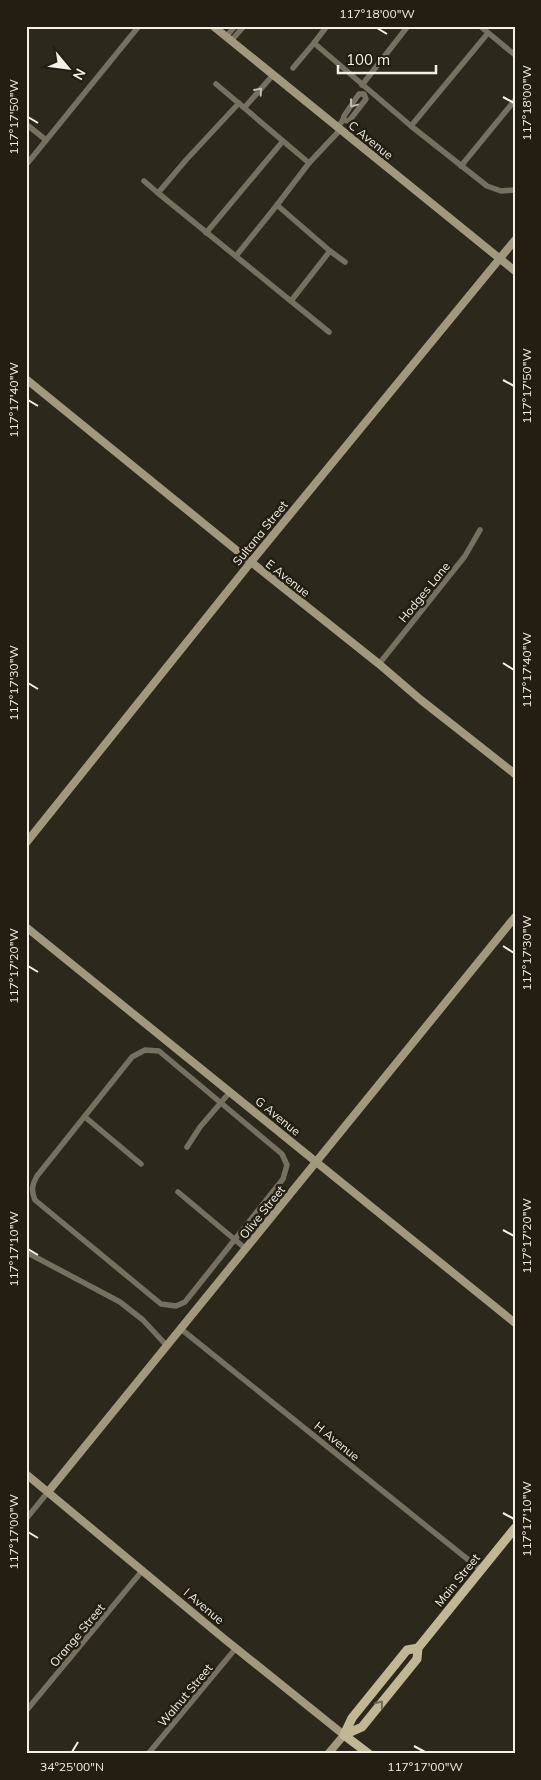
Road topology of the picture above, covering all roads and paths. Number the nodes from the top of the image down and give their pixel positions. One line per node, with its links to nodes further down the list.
1 (139, 26): 22 (street)
2 (212, 26): 9 (street, C Avenue)
3 (235, 26): 9 (street)
4 (244, 26): 9 (street)
5 (327, 26): 10 (street)
6 (408, 26): 15 (street)
7 (480, 26): 8 (street)
8 (488, 33): 11 (street); 20 (street)
9 (228, 39): 13 (street, C Avenue)
10 (314, 43): 12 (street); 15 (street)
11 (515, 55)
12 (293, 68)
13 (273, 75): 18 (street, one-way to 13); 21 (street, C Avenue)
14 (216, 84): 18 (street)
15 (362, 85): 16 (street)
16 (366, 92): 20 (street); 21 (street)
17 (515, 100): 26 (street)
18 (242, 105): 23 (street); 29 (street)
19 (26, 124): 22 (street)
20 (411, 126): 26 (street)
21 (338, 129): 24 (street); 35 (street, C Avenue)
22 (46, 140): 25 (street)
23 (283, 140): 24 (street); 31 (street)
24 (309, 163): 30 (street)
25 (26, 165)
26 (461, 166): 28 (street)
27 (144, 181): 29 (street)
28 (515, 190)
29 (158, 193): 31 (street)
30 (276, 205): 33 (street); 34 (street)
31 (206, 233): 34 (street)
32 (515, 240): 35 (street, Sultana Street)
33 (330, 251): 36 (street); 38 (street)
34 (236, 256): 38 (street)
35 (499, 258): 37 (street, C Avenue); 42 (street, Sultana Street)
36 (345, 262)
37 (515, 271)
38 (291, 300): 39 (street)
39 (329, 332)
40 (26, 379): 42 (street, E Avenue)
41 (480, 530): 43 (street, Hodges Lane)
42 (251, 562): 43 (street, E Avenue); 45 (street, Sultana Street)
43 (379, 664): 44 (street, E Avenue)
44 (515, 774)
45 (26, 843)
46 (515, 917): 52 (street, Olive Street)
47 (26, 927): 48 (street, G Avenue)
48 (230, 1092): 49 (street); 52 (street, G Avenue)
49 (220, 1102): 50 (street); 51 (street); 55 (street)
50 (85, 1117): 53 (street); 55 (street)
51 (187, 1147)
52 (317, 1162): 56 (street, Olive Street); 58 (street, G Avenue)
53 (141, 1164)
54 (178, 1192): 55 (street)
55 (235, 1239): 56 (street)
56 (246, 1249): 59 (street, Olive Street)
57 (26, 1252): 60 (street)
58 (515, 1323)
59 (181, 1329): 60 (street, Olive Street); 65 (street, H Avenue)
60 (167, 1346): 62 (street, Olive Street)
61 (26, 1474): 62 (street, I Avenue)
62 (48, 1492): 63 (street, Olive Street); 66 (street, I Avenue)
63 (26, 1519)
64 (515, 1528): 65 (main road, Main Street)
65 (481, 1570): 68 (main road, Main Street)
66 (142, 1571): 67 (street, I Avenue); 69 (street, Orange Street)
67 (236, 1648): 70 (street, I Avenue); 71 (street, Walnut Street)
68 (418, 1648): 70 (main road, Main Street); 70 (main road, Main Street, one-way to 68)
69 (26, 1711)
70 (344, 1734): 72 (street, Main Street); 73 (main road, I Avenue)
71 (148, 1754)
72 (328, 1754)
73 (368, 1754)

